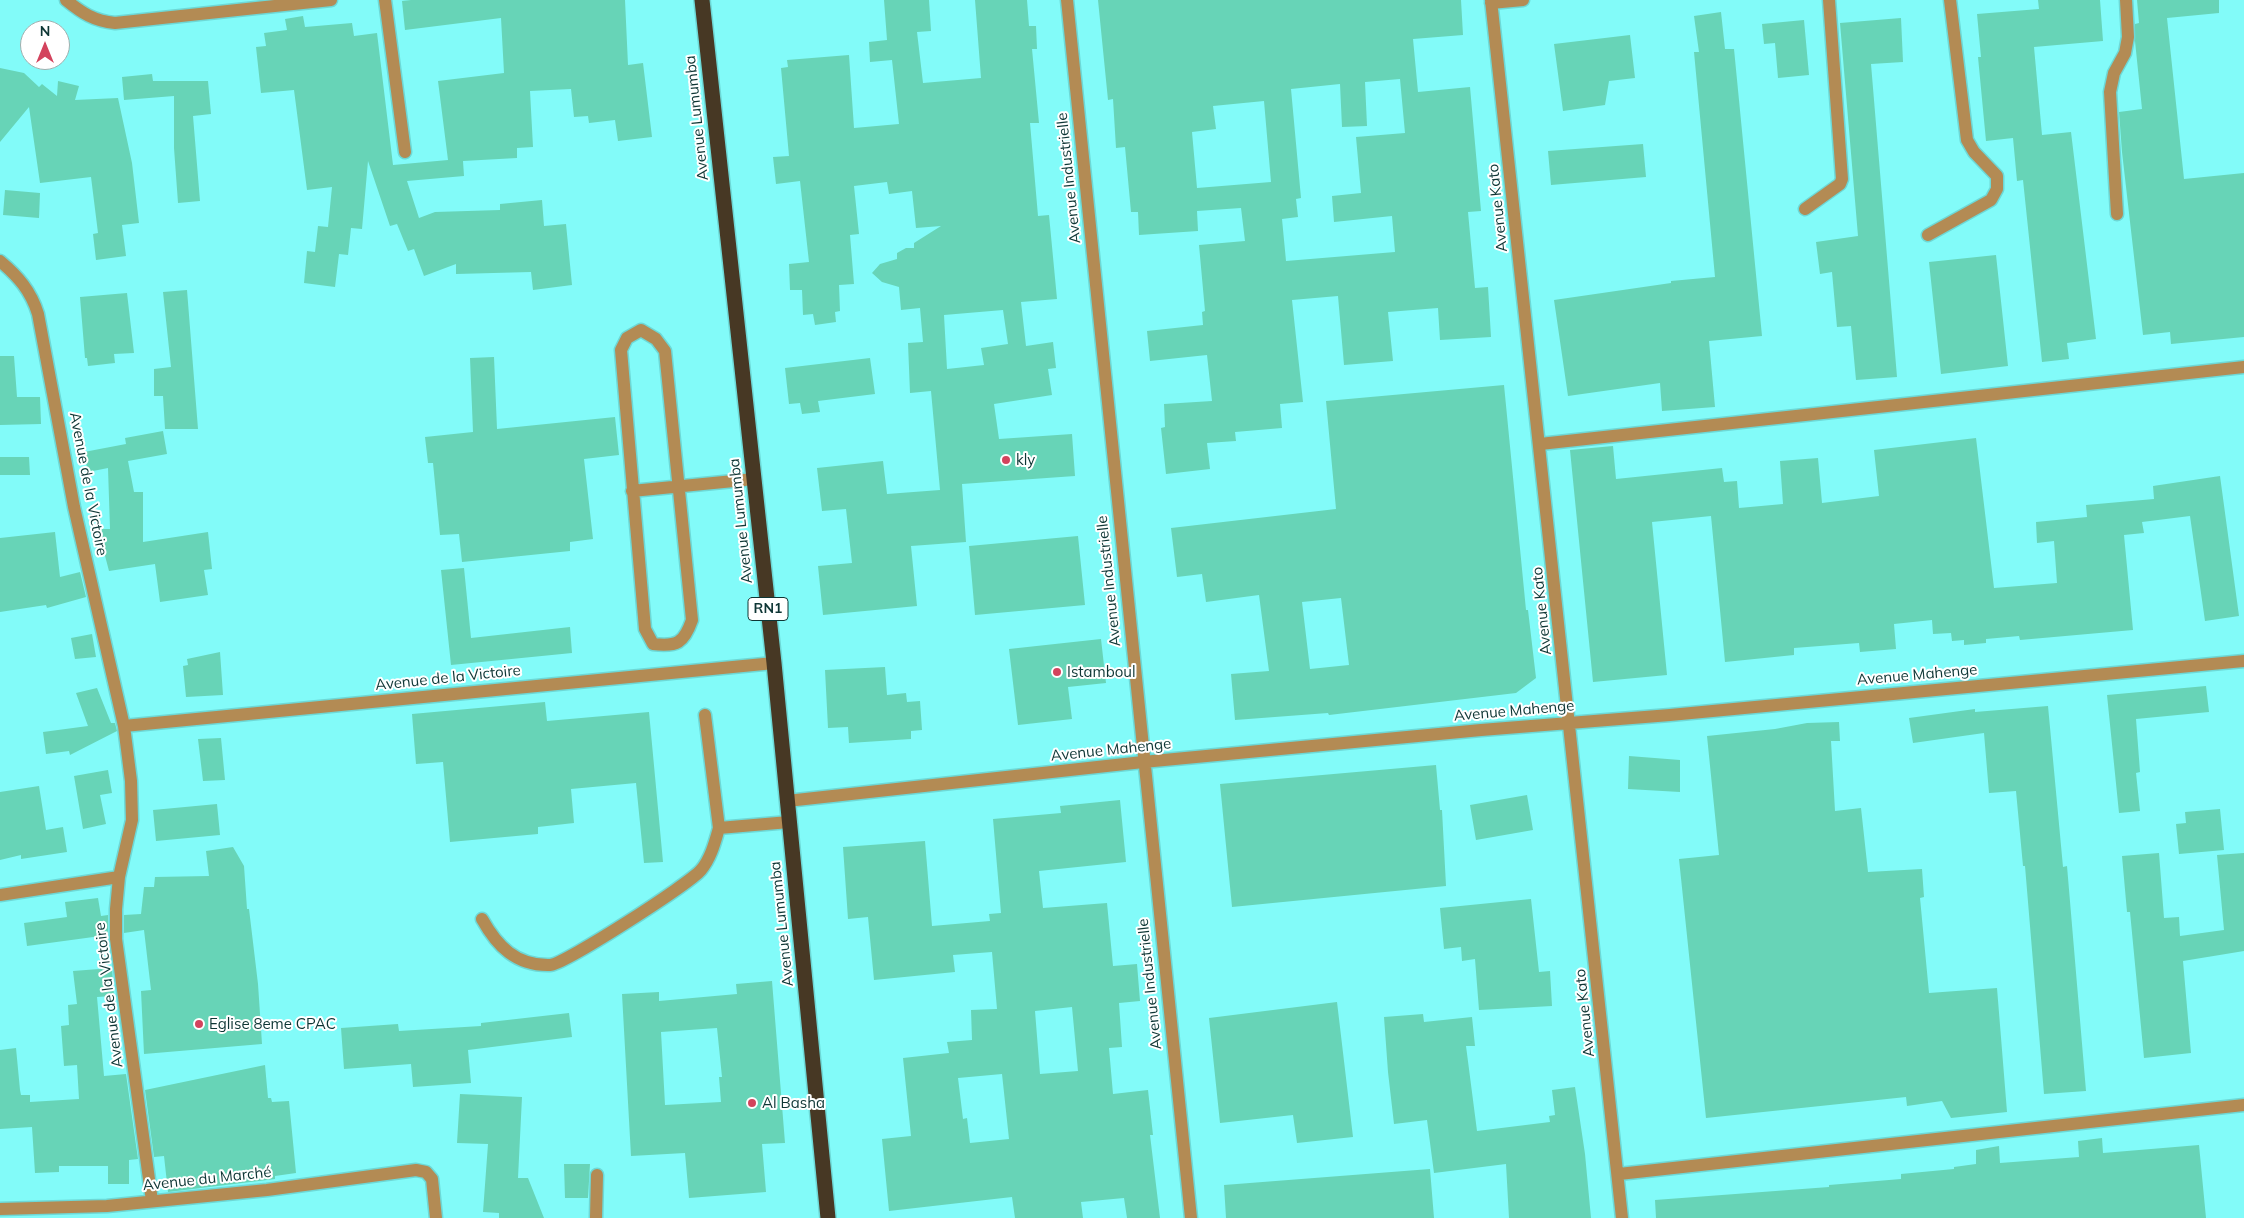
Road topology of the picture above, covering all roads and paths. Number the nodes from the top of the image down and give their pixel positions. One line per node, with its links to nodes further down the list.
1 (66, 0): 2 (street)
2 (332, 0)
3 (385, 0): 11 (street)
4 (702, 0): 18 (highway, Avenue Lumumba / RN1)
5 (1067, 0): 26 (street, Avenue Industrielle)
6 (1523, 0): 10 (street)
7 (1829, 0): 12 (street)
8 (1950, 0): 14 (street)
9 (2126, 0): 13 (street)
10 (1491, 2): 17 (street, Avenue Kato)
11 (405, 152)
12 (1805, 209)
13 (2117, 214)
14 (1928, 236)
15 (0, 261): 25 (street, Avenue de la Victoire)
16 (2244, 367): 17 (street)
17 (1540, 444): 24 (street, Avenue Kato)
18 (754, 480): 19 (street); 22 (highway, Avenue Lumumba / RN1)
19 (678, 487): 20 (street); 20 (street); 20 (street)
20 (632, 490)
21 (2244, 661): 24 (street, Avenue Mahenge)
22 (774, 663): 25 (street, Avenue de la Victoire); 27 (highway, Avenue Lumumba / RN1)
23 (705, 714): 29 (street)
24 (1570, 723): 26 (street, Avenue Mahenge); 34 (street, Avenue Kato)
25 (124, 726): 30 (street, Avenue de la Victoire)
26 (1143, 762): 27 (street, Avenue Mahenge); 42 (street, Avenue Industrielle)
27 (788, 801): 28 (highway, Avenue Lumumba / RN1)
28 (789, 822): 29 (street); 41 (highway, Avenue Lumumba / RN1)
29 (719, 828): 32 (street)
30 (119, 877): 31 (street); 36 (street, Avenue de la Victoire)
31 (0, 895)
32 (482, 918)
33 (2244, 1105): 34 (street)
34 (1619, 1174): 43 (street, Avenue Kato)
35 (597, 1175): 40 (street)
36 (152, 1201): 38 (street, Avenue du Marché); 39 (street, Avenue du Marché)
37 (0, 1209): 38 (street, Avenue du Marché)
38 (32, 1213)
39 (436, 1218)
40 (596, 1218)
41 (828, 1218)
42 (1191, 1218)
43 (1622, 1218)

